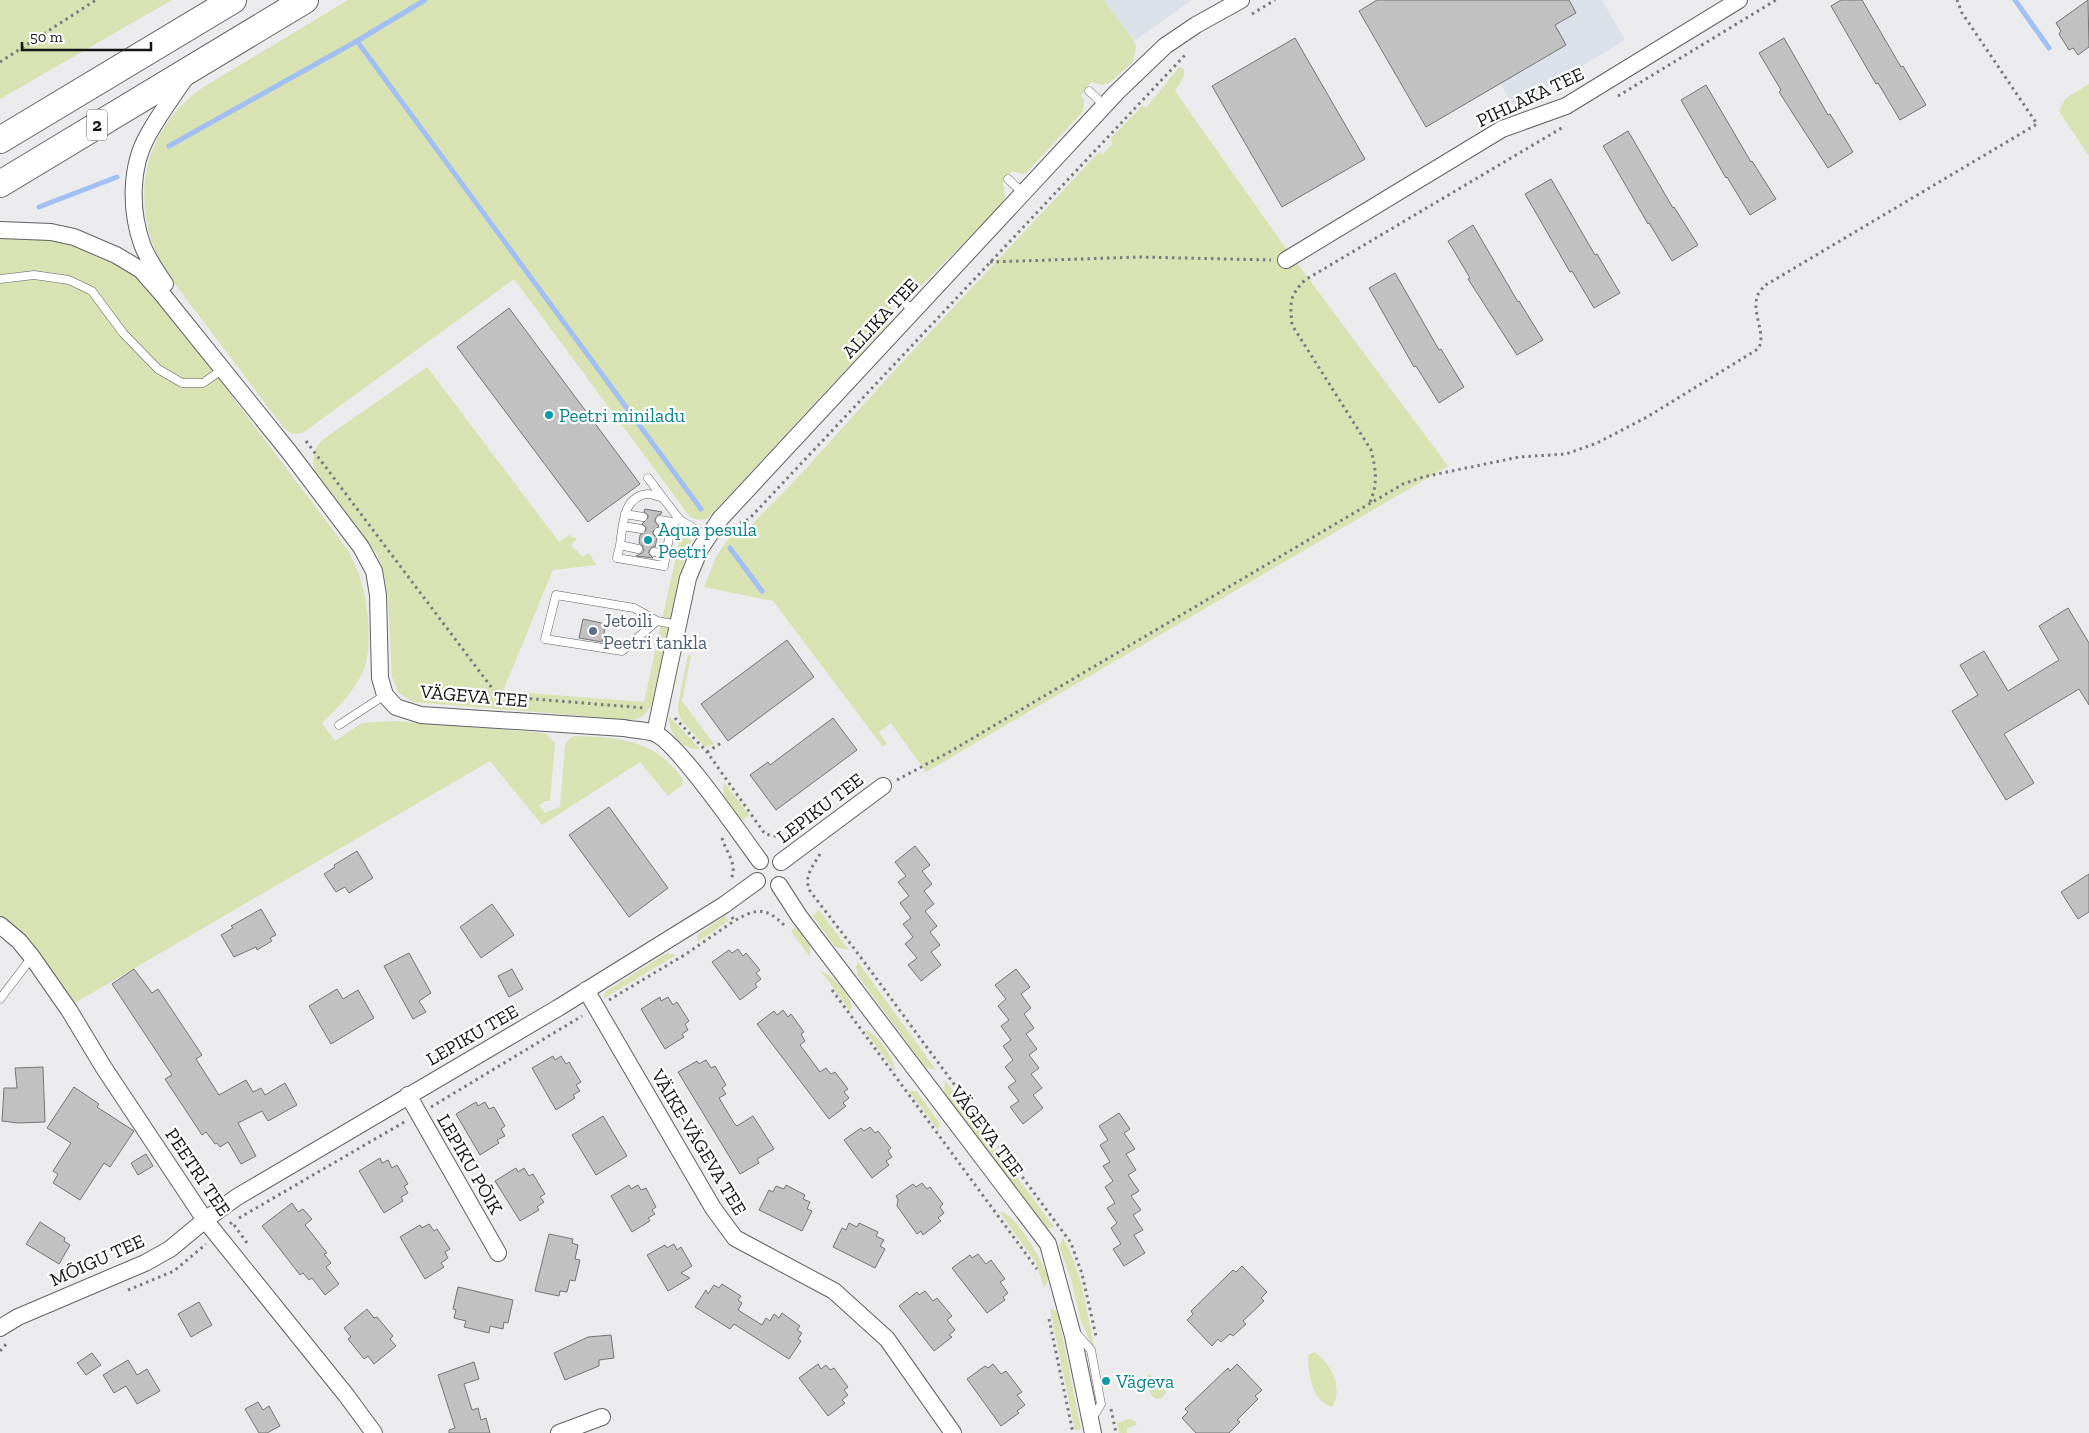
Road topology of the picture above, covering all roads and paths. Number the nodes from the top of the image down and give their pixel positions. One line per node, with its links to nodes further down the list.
1 (96, 0): 11 (path)
2 (232, 0): 17 (highway, 2)
3 (305, 0): 12 (highway, 2)
4 (1241, 0): 15 (street, ALLIKA TEE)
5 (1275, 0): 9 (path)
6 (1740, 0): 22 (street, PIHLAKA TEE)
7 (1776, 0): 14 (path)
8 (1957, 0): 31 (path)
9 (1249, 15)
10 (1190, 51): 23 (path)
11 (0, 62)
12 (193, 67): 19 (highway, 2); 27 (street)
13 (1089, 91): 15 (lane)
14 (1612, 99)
15 (1104, 105): 20 (street, ALLIKA TEE)
16 (1569, 123): 31 (path)
17 (0, 140)
18 (1008, 179): 20 (lane)
19 (0, 184)
20 (1023, 193): 26 (street, ALLIKA TEE)
21 (0, 230): 27 (street)
22 (1286, 260): 23 (path)
23 (990, 262): 37 (path)
24 (0, 279): 28 (lane)
25 (899, 297): 26 (lane)
26 (913, 311): 41 (street, ALLIKA TEE)
27 (210, 352): 28 (street)
28 (223, 369): 48 (street)
29 (648, 478): 30 (lane)
30 (663, 498): 32 (lane); 35 (lane)
31 (1370, 502): 53 (path)
32 (625, 514): 33 (lane); 36 (lane)
33 (643, 517)
34 (660, 520): 35 (lane)
35 (676, 521): 40 (lane); 41 (lane)
36 (623, 526): 38 (lane); 42 (lane)
37 (732, 528)
38 (641, 529)
39 (658, 532): 40 (lane)
40 (669, 534): 45 (lane)
41 (707, 536): 47 (street, ALLIKA TEE)
42 (620, 546): 43 (lane); 45 (lane)
43 (638, 549)
44 (654, 552): 45 (lane)
45 (666, 554)
46 (658, 621): 46 (lane); 47 (lane)
47 (678, 625): 50 (street, ALLIKA TEE)
48 (384, 695): 49 (lane); 50 (street, VÄGEVA TEE)
49 (338, 725)
50 (655, 733): 55 (street)
51 (721, 743): 52 (path)
52 (707, 752)
53 (883, 786): 57 (street, LEPIKU TEE)
54 (752, 817): 55 (path)
55 (736, 829): 56 (street); 60 (path)
56 (760, 861): 57 (street, LEPIKU TEE); 58 (street)
57 (781, 862): 59 (street, LEPIKU TEE)
58 (758, 882): 59 (street); 60 (street, LEPIKU TEE)
59 (779, 885): 83 (street, VÄGEVA TEE)
60 (724, 905): 61 (path); 66 (street, LEPIKU TEE)
61 (734, 921): 63 (path); 68 (path)
62 (0, 925): 64 (street, PEETRI TEE)
63 (785, 926)
64 (32, 957): 67 (lane); 71 (street, PEETRI TEE)
65 (826, 982): 76 (path)
66 (586, 990): 68 (street, VÄIKE-VÄGEVA TEE); 69 (street, LEPIKU TEE)
67 (0, 999)
68 (596, 1009): 70 (path); 86 (street, VÄIKE-VÄGEVA TEE)
69 (408, 1095): 70 (street, LEPIKU PÕIK); 71 (street, LEPIKU TEE)
70 (419, 1114): 72 (path); 75 (street, LEPIKU PÕIK)
71 (205, 1220): 73 (street, PEETRI TEE); 79 (street, MÕIGU TEE)
72 (232, 1222): 73 (path); 74 (path)
73 (216, 1235): 77 (path); 84 (street, PEETRI TEE)
74 (249, 1246)
75 (498, 1253)
76 (1039, 1277)
77 (127, 1291)
78 (1048, 1313): 87 (path)
79 (0, 1328)
80 (17, 1338): 81 (path)
81 (0, 1351)
82 (602, 1417): 85 (street)
83 (1092, 1427)
84 (374, 1433)
85 (559, 1433)
86 (953, 1433)
87 (1073, 1433)

